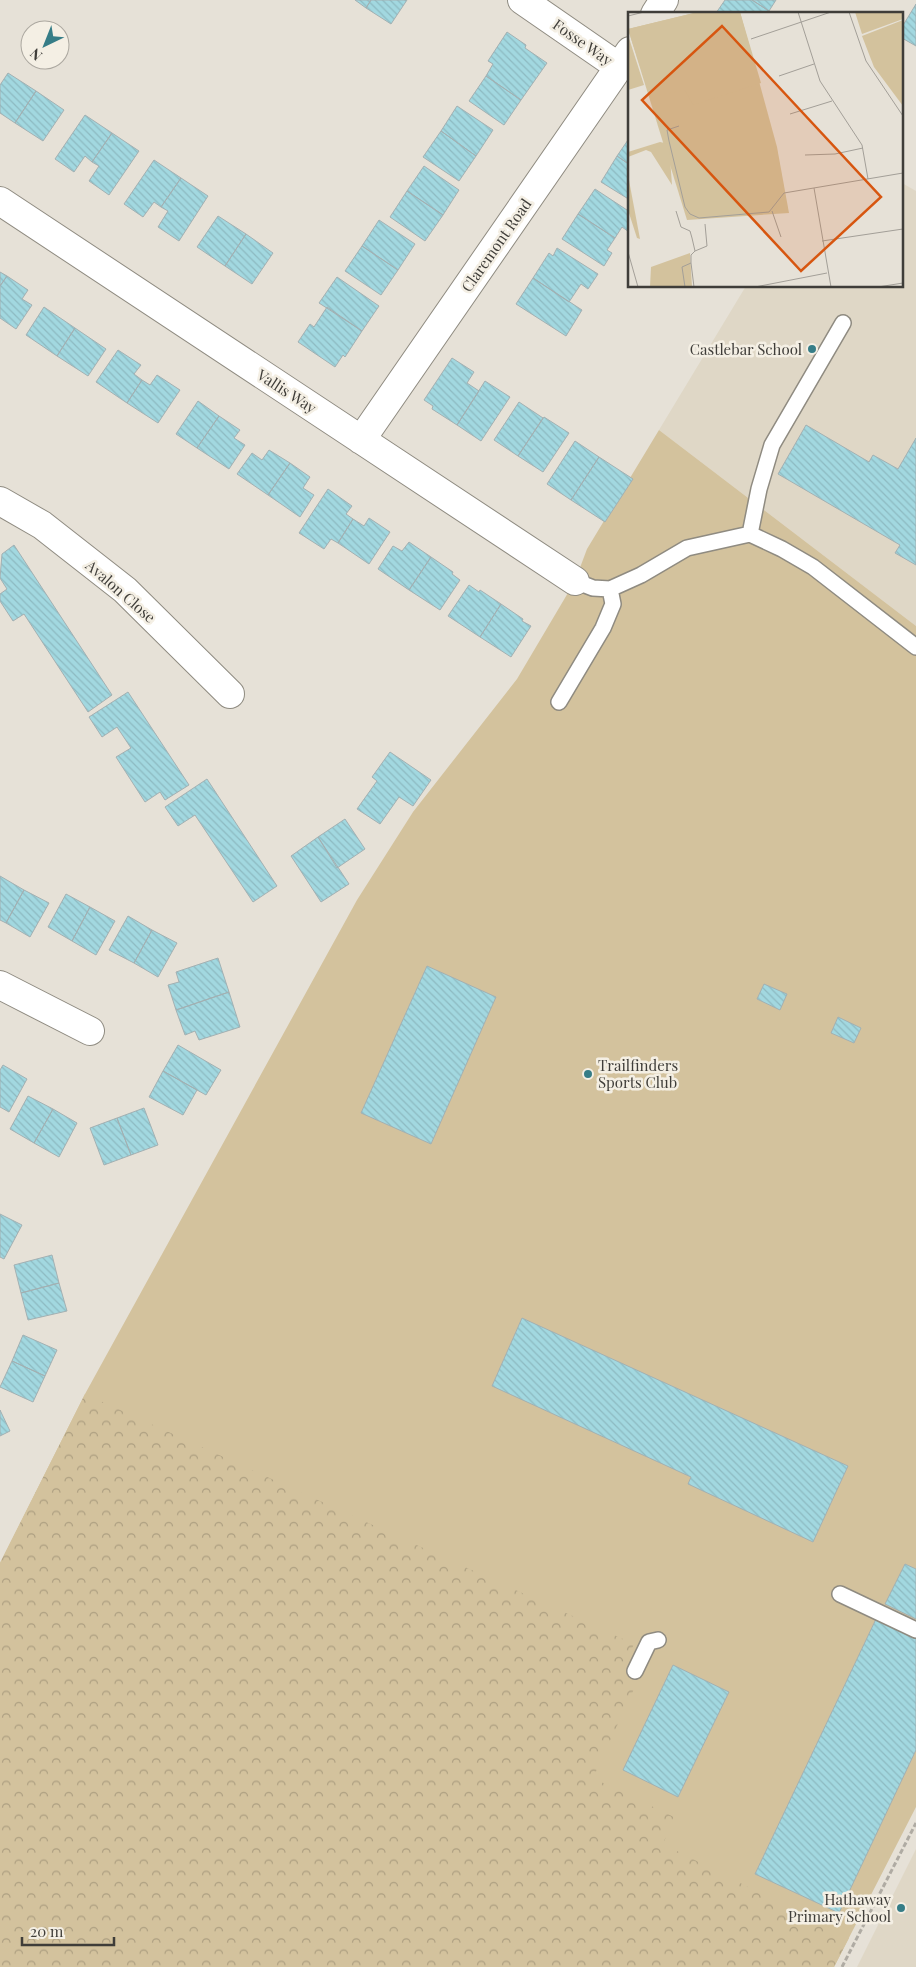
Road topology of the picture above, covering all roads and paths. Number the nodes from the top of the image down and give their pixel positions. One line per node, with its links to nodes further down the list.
1 (522, 0): 4 (street, Fosse Way)
2 (664, 0): 3 (street)
3 (656, 12)
4 (624, 59): 7 (street, Claremont Road)
5 (0, 201): 7 (street, Vallis Way)
6 (843, 323): 9 (lane)
7 (361, 440): 10 (street, Vallis Way)
8 (0, 501): 13 (street, Avalon Close)
9 (750, 534): 11 (lane); 12 (lane)
10 (575, 581): 11 (lane)
11 (610, 589): 14 (lane)
12 (916, 647)
13 (230, 694)
14 (559, 702)
15 (0, 985): 16 (street)
16 (90, 1031)
17 (840, 1594): 18 (lane)
18 (916, 1630)
19 (658, 1640): 20 (lane)
20 (635, 1671)
21 (916, 1823): 22 (path)
22 (842, 1967)

